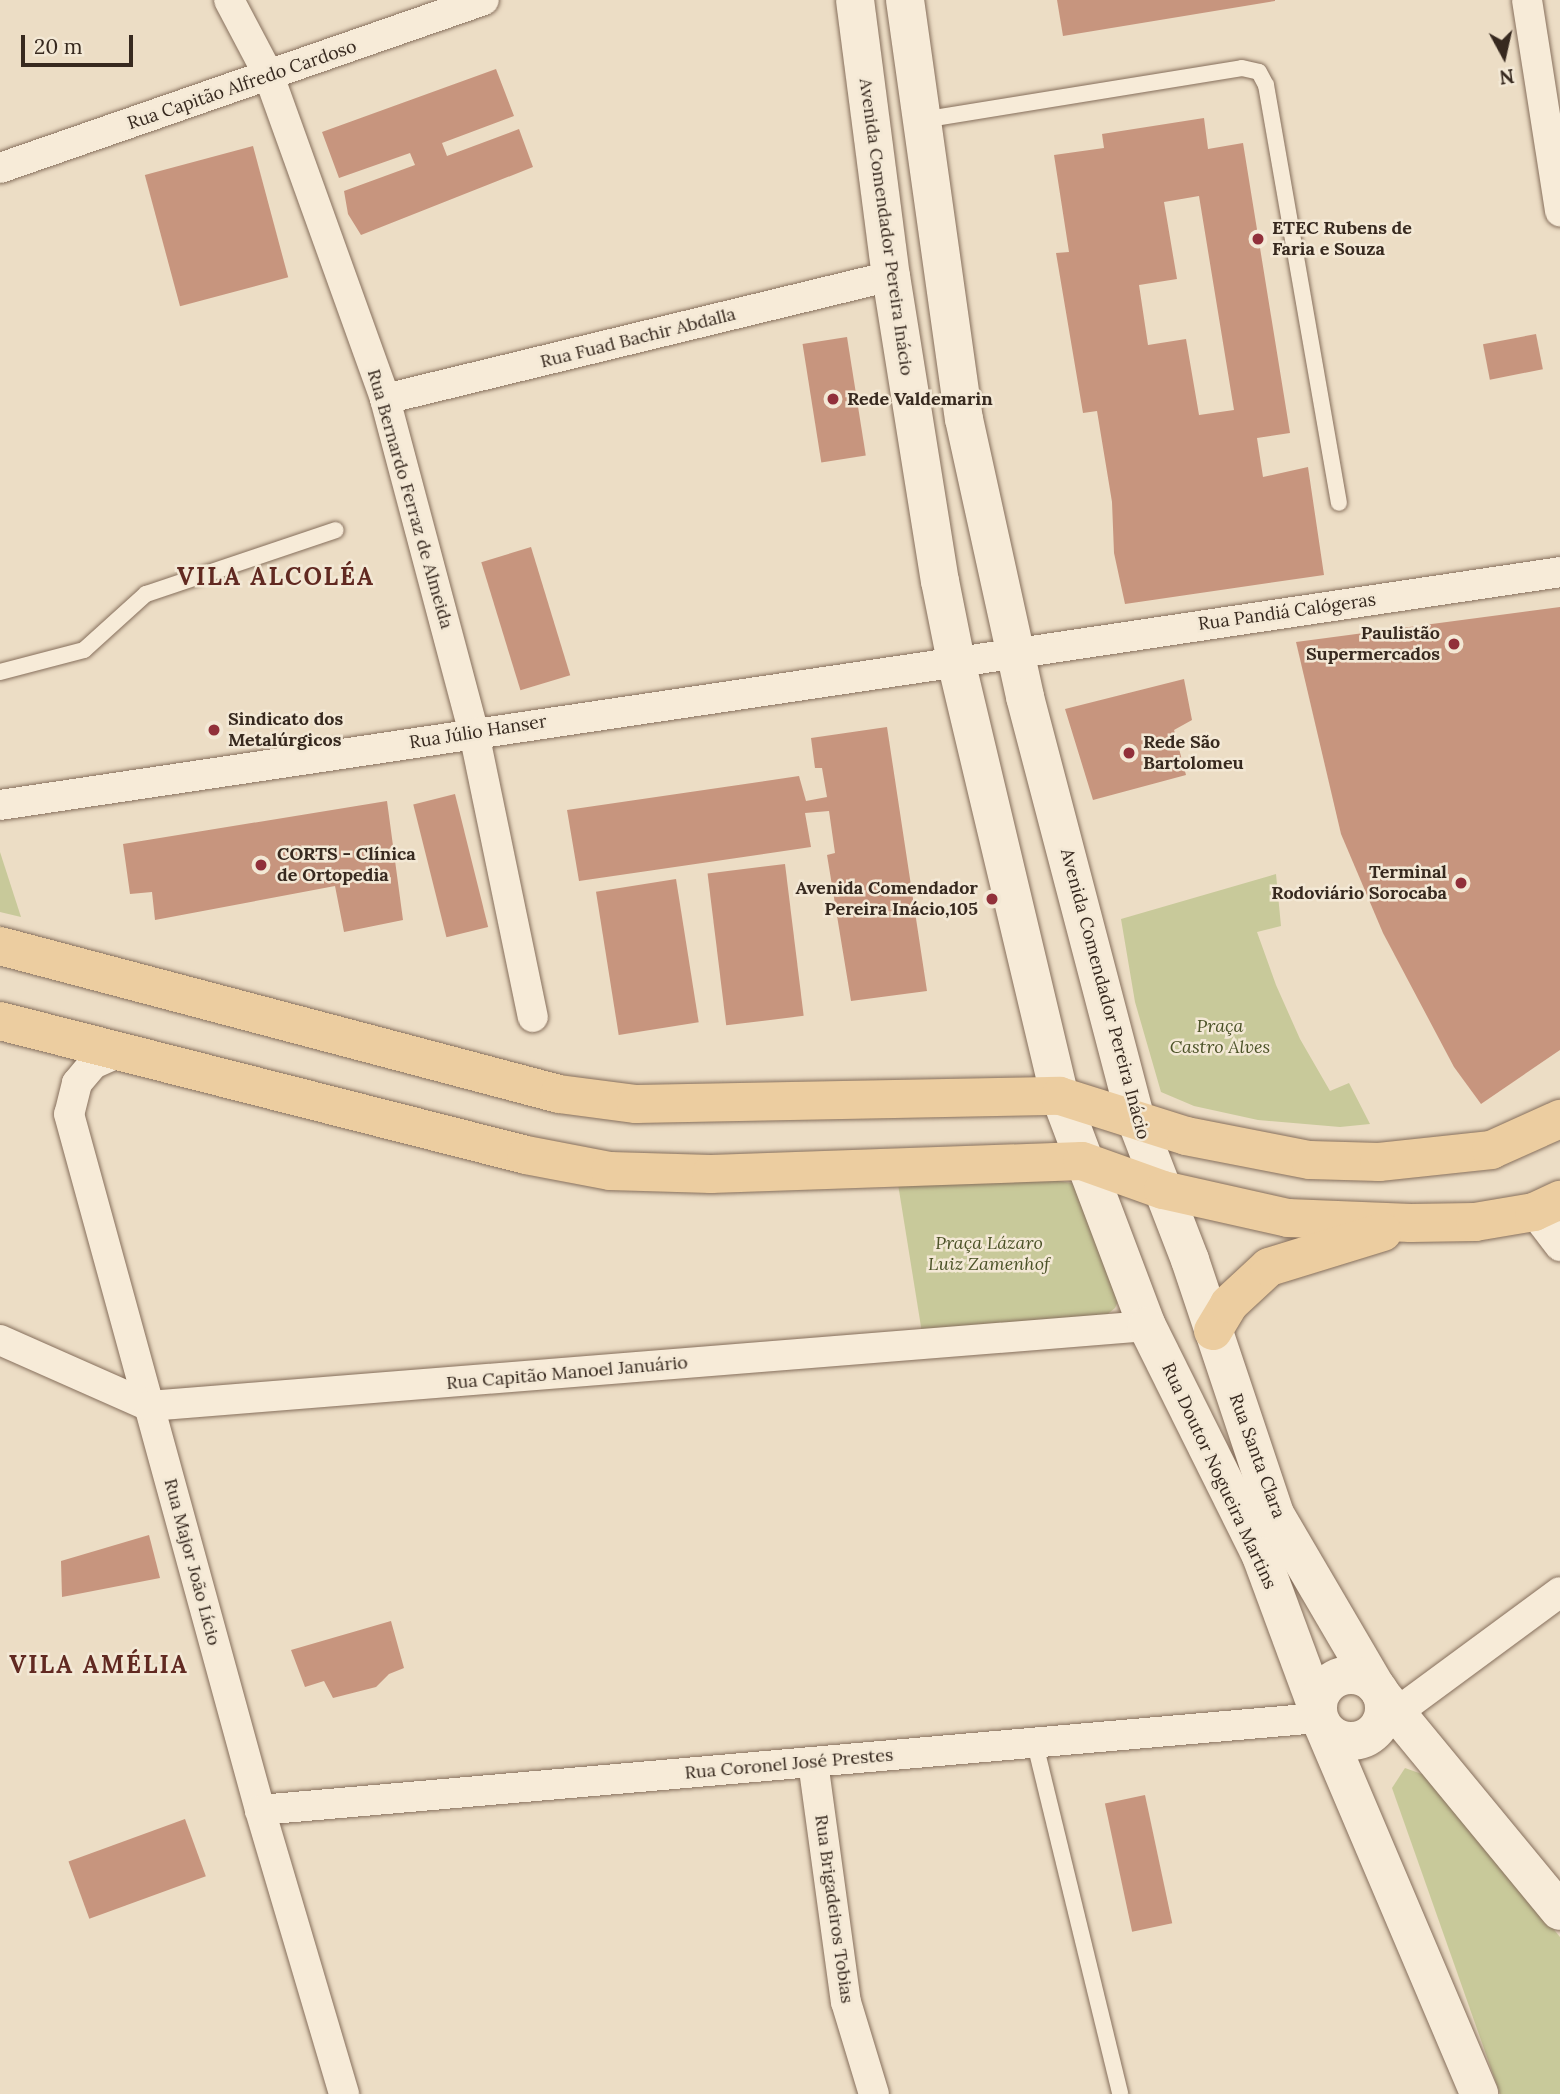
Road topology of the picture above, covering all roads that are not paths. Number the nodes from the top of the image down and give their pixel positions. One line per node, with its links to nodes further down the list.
1 (229, 0): 6 (street, Rua Bernardo Ferraz de Almeida)
2 (484, 0): 6 (street, Rua Capitão Alfredo Cardoso)
3 (855, 0): 10 (main road, Avenida Comendador Pereira Inácio)
4 (905, 0): 7 (main road, Avenida Comendador Pereira Inácio)
5 (1527, 0): 9 (street)
6 (269, 76): 8 (street, Rua Capitão Alfredo Cardoso); 11 (street, Rua Bernardo Ferraz de Almeida)
7 (922, 120): 12 (lane); 15 (main road, Avenida Comendador Pereira Inácio)
8 (0, 168)
9 (1560, 211)
10 (891, 276): 11 (street, Rua Fuad Bachir Abdalla); 16 (main road, Avenida Comendador Pereira Inácio)
11 (386, 400): 18 (street, Rua Bernardo Ferraz de Almeida)
12 (1339, 503)
13 (336, 530): 17 (lane)
14 (1560, 572): 15 (street, Rua Pandiá Calógeras)
15 (1014, 652): 16 (street); 26 (main road, Avenida Comendador Pereira Inácio)
16 (956, 661): 18 (street, Rua Júlio Hanser); 24 (main road, Avenida Comendador Pereira Inácio)
17 (0, 672)
18 (474, 733): 19 (street, Rua Júlio Hanser); 21 (street, Rua Bernardo Ferraz de Almeida)
19 (0, 805)
20 (0, 946): 24 (main road)
21 (533, 1017)
22 (0, 1021): 23 (main road)
23 (122, 1051): 27 (main road); 35 (street, Rua Major João Lício)
24 (1060, 1096): 26 (main road); 27 (main road, Avenida Comendador Pereira Inácio)
25 (1560, 1119): 26 (main road)
26 (1136, 1120): 28 (main road, Avenida Comendador Pereira Inácio)
27 (1082, 1161): 28 (main road); 32 (main road, Avenida Comendador Pereira Inácio)
28 (1163, 1189): 30 (main road); 33 (main road, Avenida Comendador Pereira Inácio)
29 (1547, 1206): 30 (main road); 31 (street)
30 (1411, 1223): 33 (main road)
31 (1560, 1246)
32 (1147, 1326): 35 (street, Rua Capitão Manoel Januário); 38 (main road, Rua Doutor Nogueira Martins)
33 (1213, 1331): 37 (main road, Rua Santa Clara)
34 (0, 1340): 35 (street, Rua Capitão Manoel Januário)
35 (149, 1406): 41 (street, Rua Major João Lício)
36 (1560, 1592): 37 (street)
37 (1382, 1705): 38 (main road); 38 (main road); 42 (main road, Rua Santa Clara)
38 (1320, 1718): 39 (street, Rua Coronel José Prestes); 46 (main road, Rua Doutor Nogueira Martins)
39 (1035, 1744): 40 (street, Rua Coronel José Prestes); 45 (lane)
40 (813, 1762): 41 (street, Rua Coronel José Prestes); 44 (street, Rua Brigadeiros Tobias)
41 (260, 1810): 43 (street, Rua Major João Lício)
42 (1560, 1911)
43 (344, 2094)
44 (874, 2094)
45 (1120, 2094)
46 (1479, 2094)

